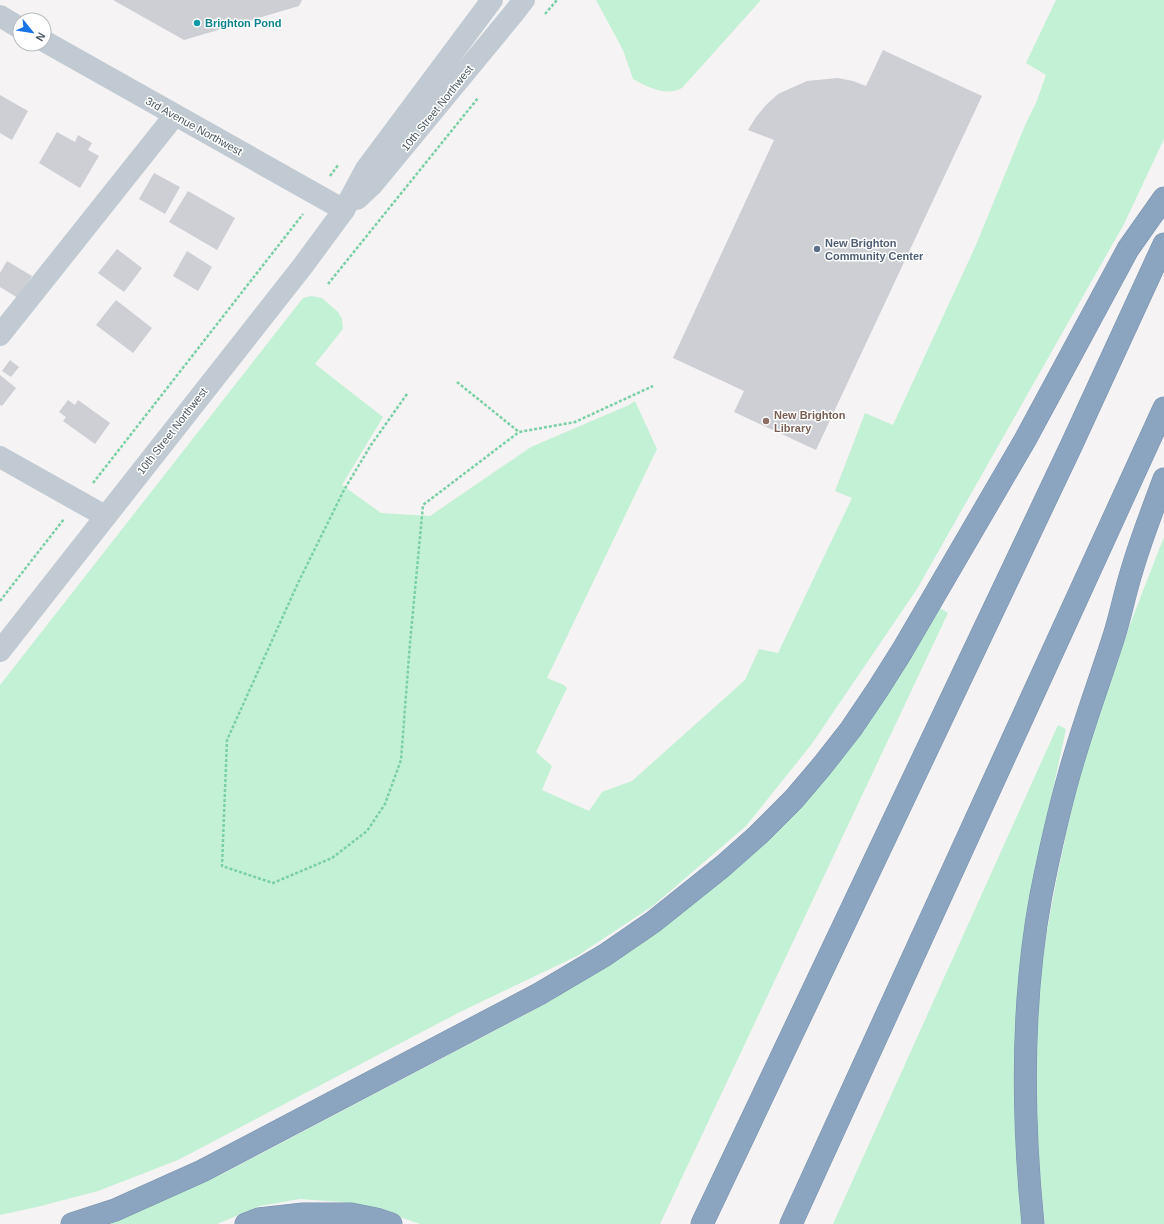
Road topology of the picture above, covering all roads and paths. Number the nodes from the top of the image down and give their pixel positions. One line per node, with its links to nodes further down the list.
1 (492, 0): 11 (street, 10th Street Northwest)
2 (524, 0): 11 (street, 10th Street Northwest)
3 (557, 0): 5 (path)
4 (0, 16): 6 (street)
5 (542, 19)
6 (12, 23)
7 (52, 46): 9 (street, 3rd Avenue Northwest)
8 (483, 92): 14 (path)
9 (175, 115): 11 (street, 3rd Avenue Northwest); 15 (street)
10 (1164, 198): 28 (highway)
11 (344, 210): 24 (street, 10th Street Northwest)
12 (301, 216): 22 (path)
13 (1164, 244): 31 (highway)
14 (328, 284)
15 (0, 334)
16 (457, 382): 20 (path)
17 (653, 386): 20 (path)
18 (407, 394): 20 (path)
19 (1164, 408): 32 (highway)
20 (519, 432)
21 (0, 457): 24 (street)
22 (98, 477)
23 (1164, 479): 33 (highway)
24 (105, 516): 27 (street, 10th Street Northwest)
25 (58, 526): 26 (path)
26 (0, 601)
27 (0, 651)
28 (72, 1224)
29 (246, 1224): 30 (highway)
30 (391, 1224)
31 (702, 1224)
32 (791, 1224)
33 (1033, 1224)

